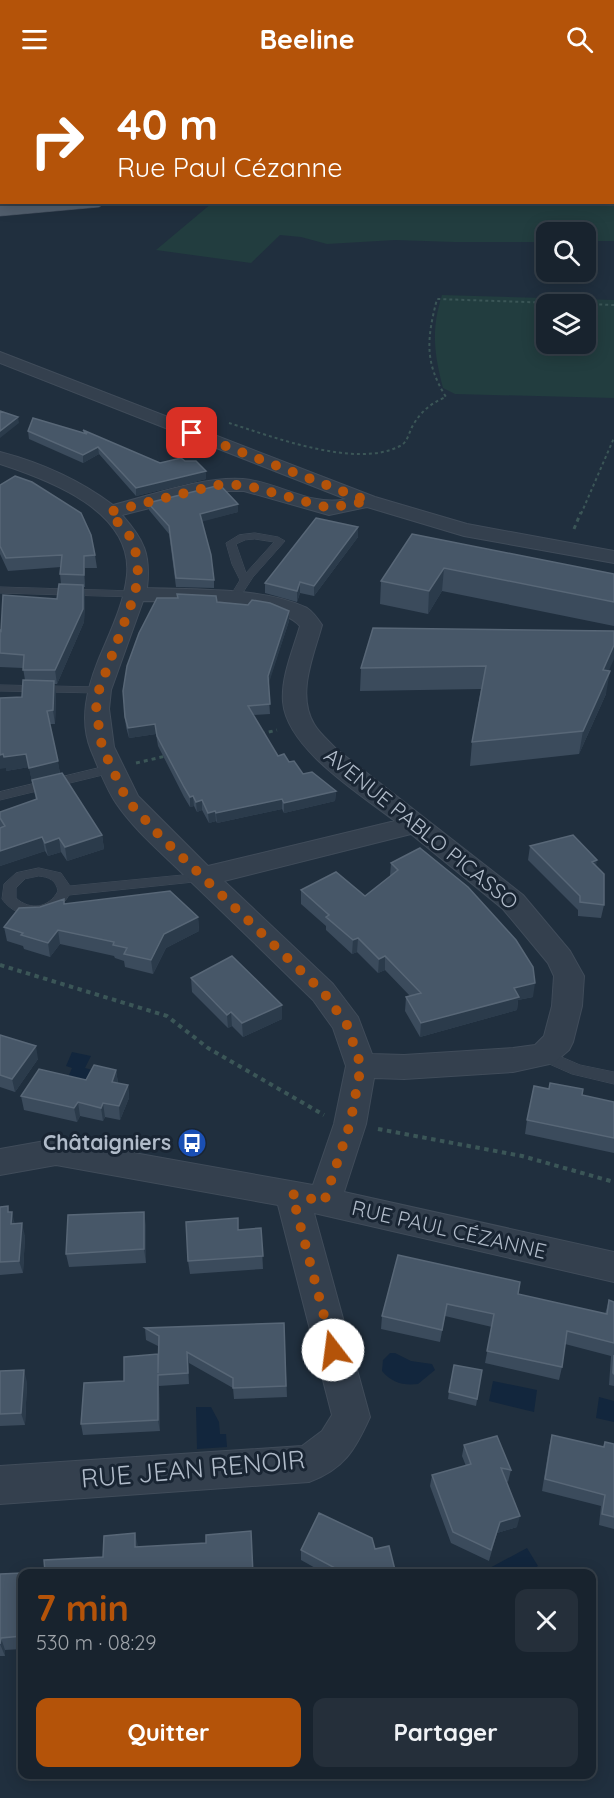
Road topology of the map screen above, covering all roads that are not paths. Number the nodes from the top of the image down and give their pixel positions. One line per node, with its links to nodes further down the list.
1 (77, 204): 2 (main road)
2 (0, 211)
3 (0, 357): 5 (street)
4 (0, 458): 6 (street)
5 (368, 501): 6 (street); 7 (street)
6 (109, 512): 10 (street)
7 (614, 557)
8 (239, 588): 8 (lane); 10 (street, AVENUE PABLO PICASSO); 15 (street, AVENUE PABLO PICASSO)
9 (0, 590): 10 (lane)
10 (135, 594): 12 (street)
11 (1, 688): 12 (lane)
12 (99, 690): 13 (street)
13 (111, 769): 14 (lane); 16 (street)
14 (0, 796)
15 (414, 825): 16 (street); 19 (street, AVENUE PABLO PICASSO)
16 (203, 877): 17 (lane); 20 (street)
17 (65, 891): 18 (lane); 18 (lane)
18 (4, 900)
19 (543, 1055): 20 (street); 21 (lane)
20 (361, 1066): 23 (street)
21 (614, 1078)
22 (1, 1159): 23 (street, RUE PAUL CÉZANNE)
23 (308, 1198): 24 (street, RUE PAUL CÉZANNE); 25 (street, RUE JEAN RENOIR)
24 (614, 1267)
25 (0, 1485)

